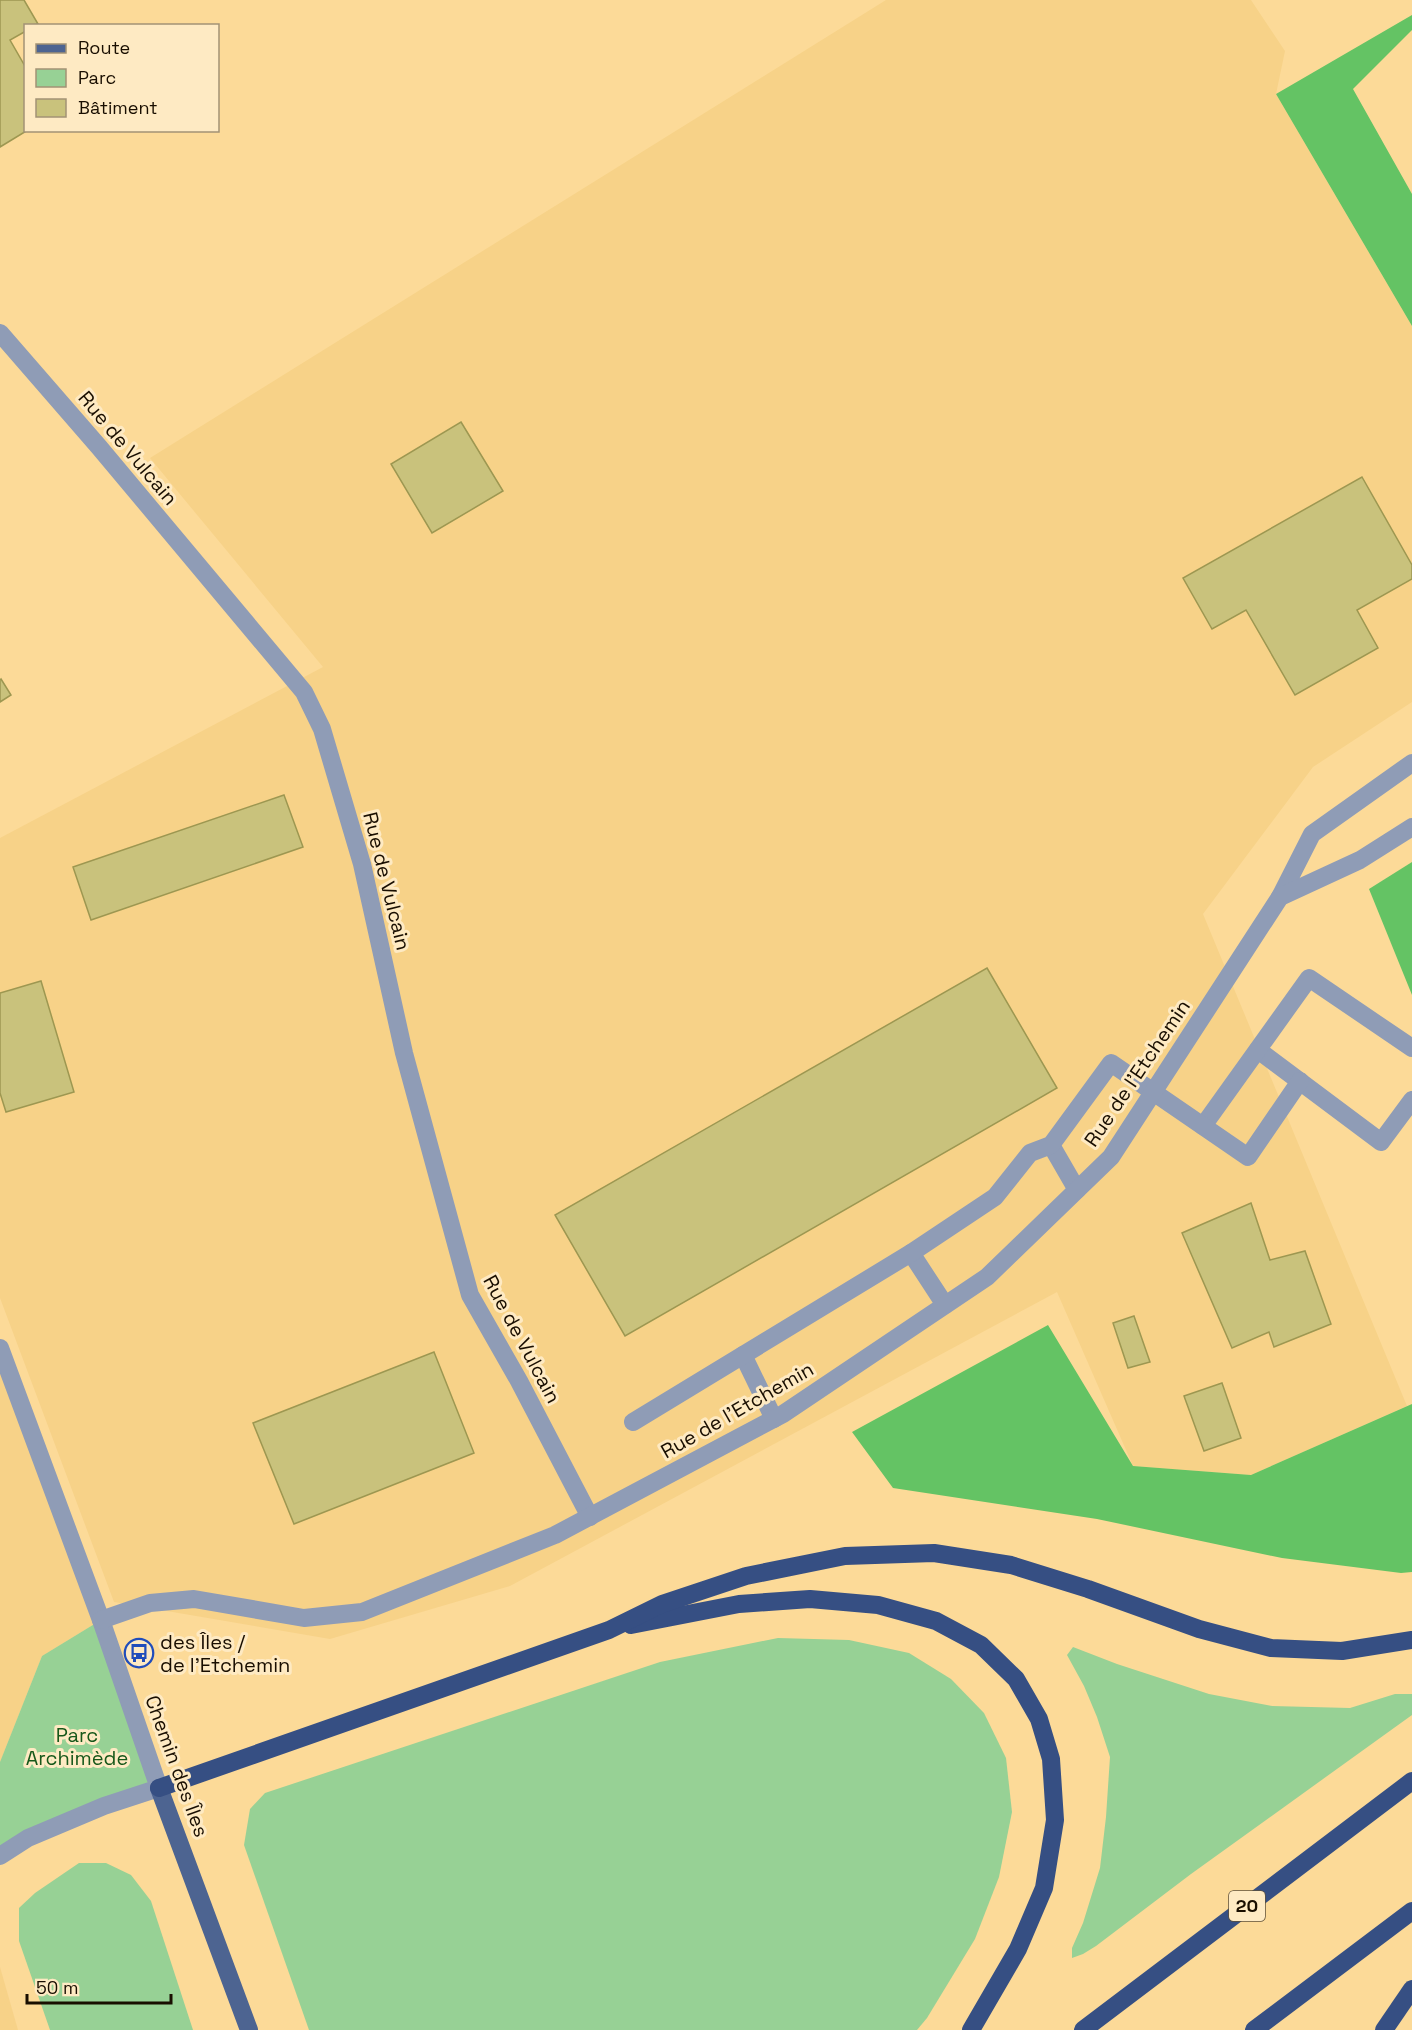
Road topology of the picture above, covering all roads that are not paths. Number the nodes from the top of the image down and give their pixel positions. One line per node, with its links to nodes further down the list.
1 (0, 333): 19 (street, Rue de Vulcain)
2 (1412, 763): 4 (street, Rue de l'Etchemin)
3 (1412, 827): 4 (street)
4 (1281, 897): 8 (street, Rue de l'Etchemin)
5 (1412, 1048): 6 (street)
6 (1258, 1050): 7 (street); 10 (street)
7 (1300, 1081): 9 (street); 10 (street)
8 (1154, 1092): 10 (street); 11 (street); 12 (street, Rue de l'Etchemin)
9 (1412, 1100)
10 (1203, 1126)
11 (1051, 1145): 12 (street); 13 (street)
12 (1077, 1190): 14 (street, Rue de l'Etchemin)
13 (911, 1253): 14 (street); 16 (street)
14 (945, 1305): 17 (street, Rue de l'Etchemin)
15 (0, 1348): 20 (street, Chemin des Îles)
16 (744, 1355): 17 (street); 18 (street)
17 (774, 1419): 19 (street, Rue de l'Etchemin)
18 (633, 1422)
19 (590, 1517): 20 (street, Rue de l'Etchemin)
20 (101, 1620): 24 (street, Chemin des Îles)
21 (609, 1630): 22 (highway); 24 (highway); 29 (highway)
22 (1412, 1640)
23 (1412, 1781): 30 (highway, 20)
24 (159, 1788): 25 (street); 28 (main road, Chemin des Îles)
25 (0, 1856)
26 (1412, 1911): 31 (highway)
27 (1412, 1989): 32 (highway)
28 (249, 2030)
29 (971, 2030)
30 (1083, 2030)
31 (1254, 2030)
32 (1384, 2030)

